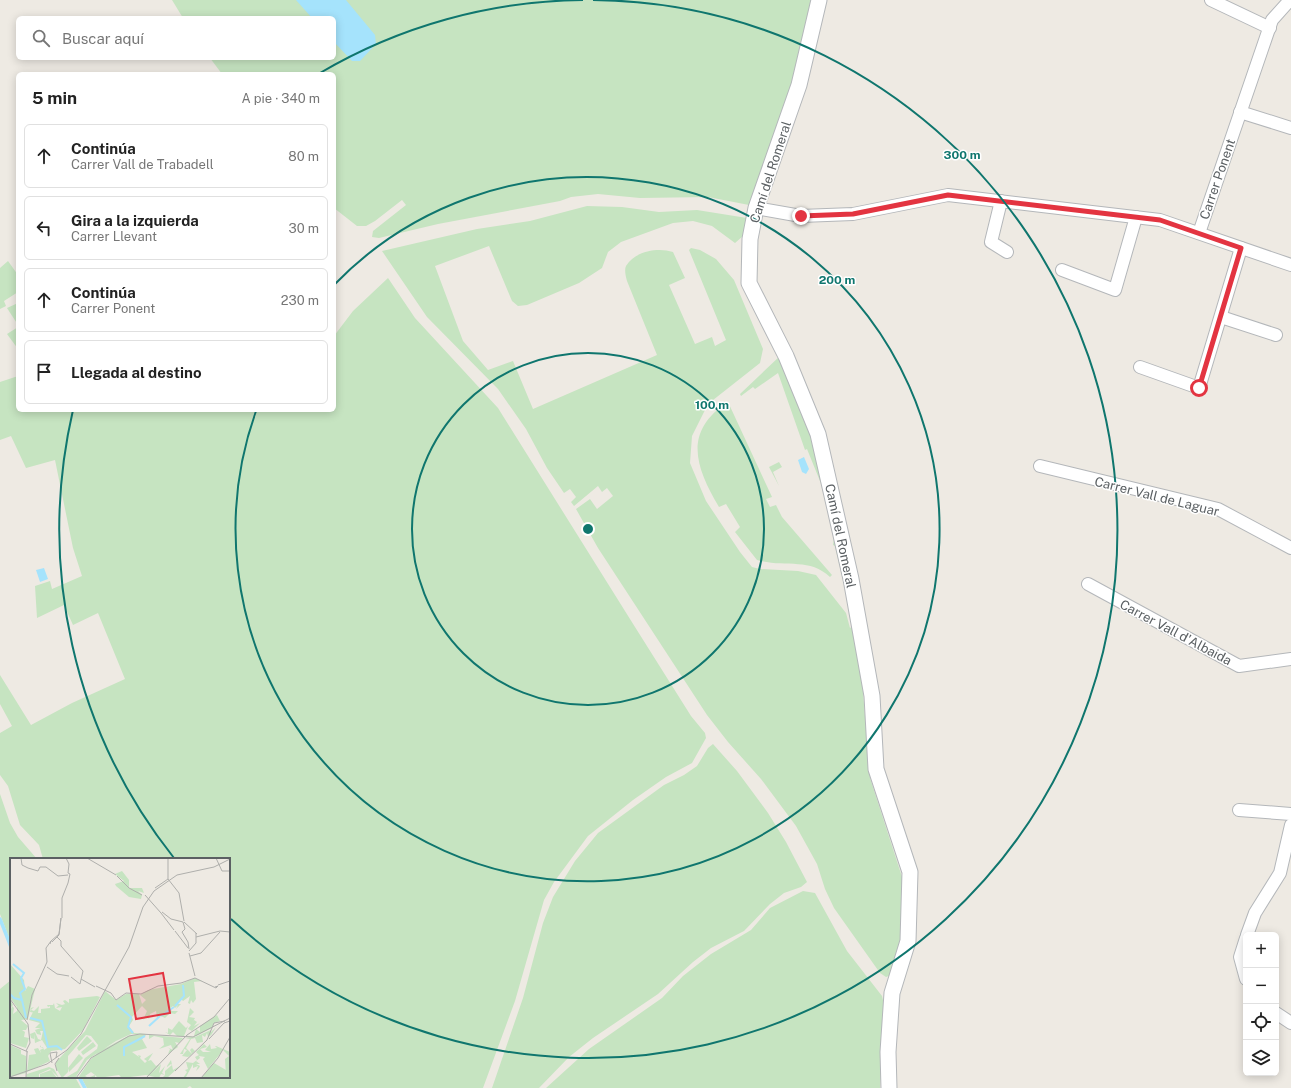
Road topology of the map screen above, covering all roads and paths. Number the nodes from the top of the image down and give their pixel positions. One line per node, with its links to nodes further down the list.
1 (819, 0): 8 (street, Camí del Romeral)
2 (1212, 0): 4 (street)
3 (1290, 0): 4 (street, Carrer Ponent)
4 (1270, 28): 5 (street, Carrer Ponent)
5 (1240, 112): 6 (street); 10 (street, Carrer Ponent)
6 (1291, 128)
7 (1001, 201): 8 (street, Carrer Ponent); 9 (street, Carrer Ponent); 12 (street)
8 (756, 208): 31 (street, Camí del Romeral)
9 (1136, 217): 10 (street, Carrer Ponent); 14 (street)
10 (1198, 233): 11 (street)
11 (1241, 248): 13 (street); 15 (street)
12 (1007, 252)
13 (1291, 265)
14 (1062, 270)
15 (1220, 317): 16 (street); 17 (street)
16 (1276, 335)
17 (1140, 368)
18 (1040, 466): 19 (street, Carrer Vall de Laguar)
19 (1291, 548)
20 (1088, 584): 21 (street, Carrer Vall d'Albaida)
21 (1291, 659)
22 (1239, 810): 23 (street)
23 (1291, 814)
24 (1291, 825): 25 (street)
25 (1289, 848): 26 (street)
26 (1248, 932)
27 (1243, 948): 28 (street)
28 (1243, 968)
29 (1279, 1015): 30 (street)
30 (1291, 1023)
31 (889, 1088)

